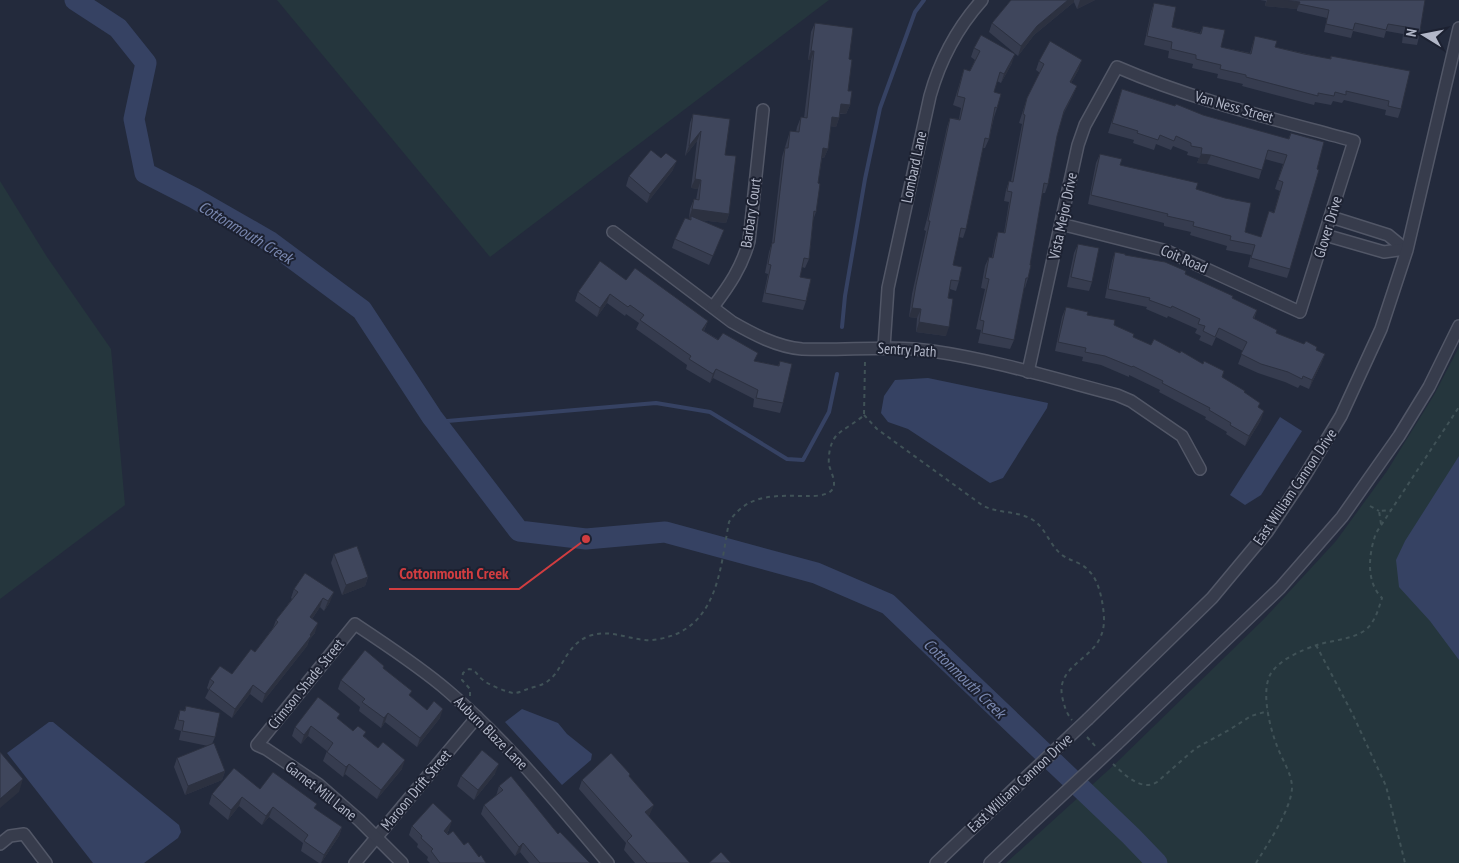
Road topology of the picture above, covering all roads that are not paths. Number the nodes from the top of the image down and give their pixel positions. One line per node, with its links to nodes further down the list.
1 (982, 0): 13 (street, Lombard Lane)
2 (1459, 28): 25 (street, East William Cannon Drive, bridge)
3 (1117, 68): 5 (street, Van Ness Street); 7 (street, Vista Mejor Drive)
4 (763, 110): 10 (street, Barbary Court)
5 (1354, 141): 6 (street, Glover Drive)
6 (1331, 217): 9 (street, Glover Drive); 9 (street)
7 (1061, 224): 11 (street, Coit Road); 14 (street, Vista Mejor Drive)
8 (613, 232): 10 (street, Sentry Path)
9 (1325, 235): 11 (street, Glover Drive)
10 (713, 307): 13 (street, Sentry Path)
11 (1300, 312)
12 (1459, 326): 26 (street, bridge)
13 (884, 347): 14 (street, Sentry Path)
14 (1028, 372): 15 (street, Sentry Path)
15 (1200, 469)
16 (355, 624): 17 (street, Auburn Blaze Lane); 18 (street, Crimson Shade Street)
17 (476, 717): 19 (street, Maroon Drift Street); 24 (street, Auburn Blaze Lane)
18 (257, 745): 19 (street, Garnet Mill Lane)
19 (376, 837): 22 (street, Maroon Drift Street); 23 (street, Garnet Mill Lane)
20 (0, 844): 21 (street)
21 (46, 863)
22 (354, 863)
23 (402, 863)
24 (608, 863)
25 (936, 863)
26 (990, 863)

